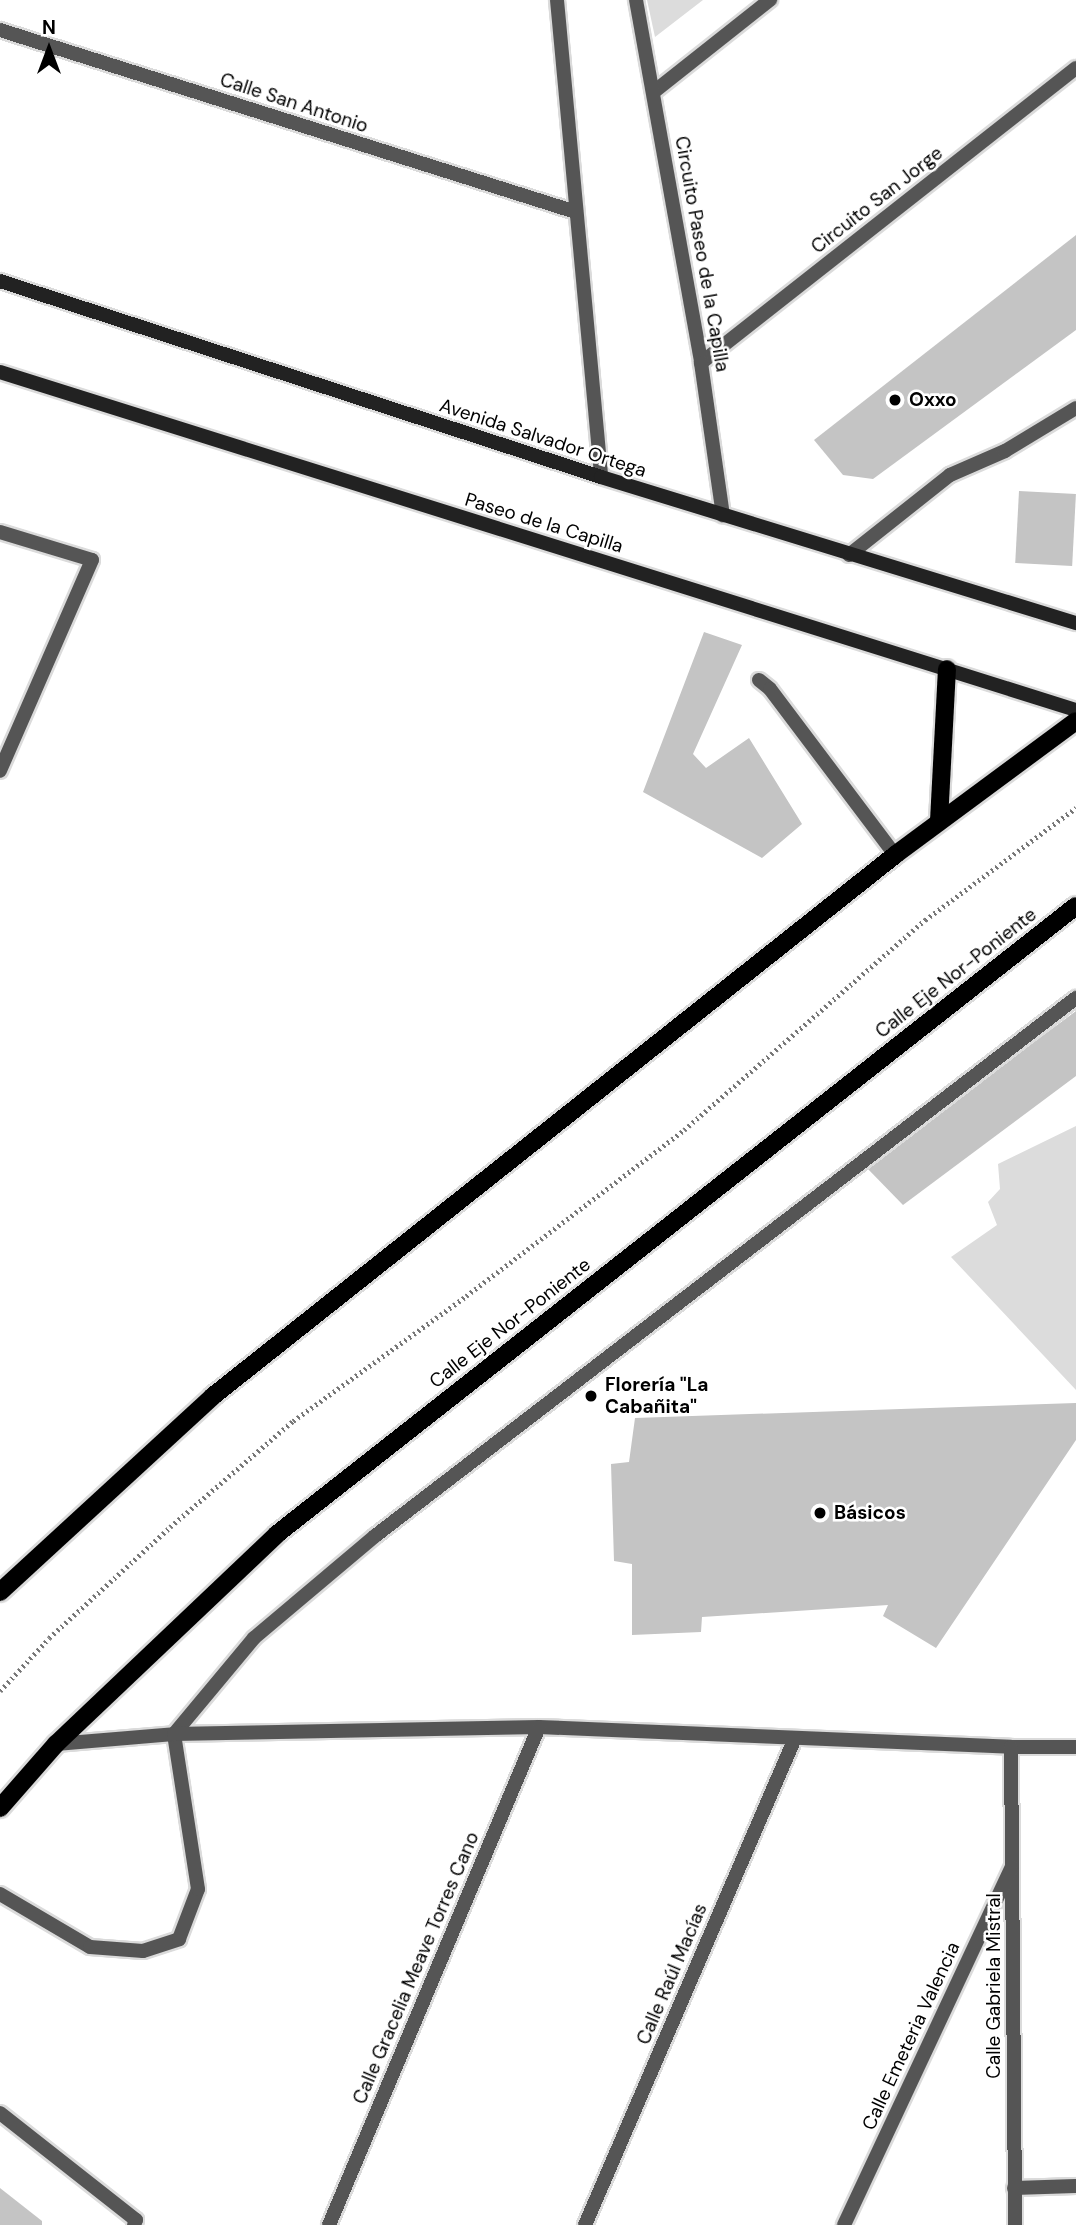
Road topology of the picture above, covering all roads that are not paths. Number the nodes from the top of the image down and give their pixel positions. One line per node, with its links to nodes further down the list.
1 (557, 0): 7 (street)
2 (636, 0): 6 (street, Circuito Paseo de la Capilla)
3 (770, 0): 6 (street)
4 (0, 30): 7 (street, Calle San Antonio)
5 (1076, 68): 9 (street, Circuito San Jorge)
6 (655, 91): 9 (street, Circuito Paseo de la Capilla)
7 (576, 212): 12 (street)
8 (0, 281): 12 (main road, Avenida Salvador Ortega)
9 (701, 363): 13 (street, Circuito Paseo de la Capilla)
10 (0, 372): 18 (main road, Paseo de la Capilla)
11 (1076, 408): 15 (street)
12 (601, 477): 13 (main road, Avenida Salvador Ortega)
13 (723, 515): 15 (main road, Avenida Salvador Ortega)
14 (0, 532): 22 (street)
15 (849, 555): 16 (main road, Avenida Salvador Ortega)
16 (1069, 617): 17 (main road, Avenida Salvador Ortega)
17 (1076, 623)
18 (947, 669): 20 (main road, Paseo de la Capilla); 23 (main road)
19 (759, 680): 24 (street)
20 (1076, 710)
21 (1076, 721): 23 (main road)
22 (1, 768)
23 (940, 821): 24 (main road)
24 (895, 855): 27 (main road)
25 (1076, 906): 31 (main road, Calle Eje Nor-Poniente)
26 (1076, 998): 29 (street)
27 (0, 1591)
28 (539, 1727): 29 (street); 30 (street); 41 (street, Calle Gracelia Meave Torres Cano)
29 (174, 1734): 31 (street); 36 (street)
30 (795, 1738): 32 (street); 42 (street, Calle Raúl Macías)
31 (56, 1744): 34 (main road, Calle Eje Nor-Poniente)
32 (1011, 1747): 33 (street); 35 (street, Calle Gabriela Mistral)
33 (1076, 1747)
34 (0, 1808)
35 (1013, 1864): 39 (street, Calle Gabriela Mistral); 43 (street, Calle Emeteria Valencia)
36 (0, 1894)
37 (0, 2113): 40 (street)
38 (1076, 2186): 39 (street)
39 (1014, 2188): 44 (street, Calle Gabriela Mistral)
40 (134, 2225)
41 (329, 2225)
42 (585, 2225)
43 (844, 2225)
44 (1015, 2225)

